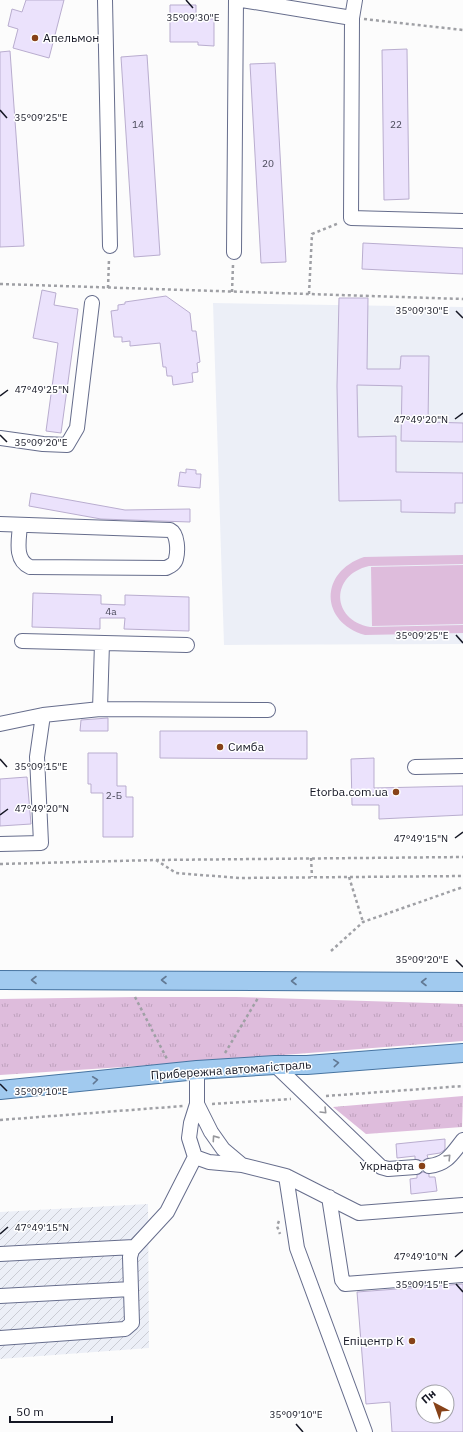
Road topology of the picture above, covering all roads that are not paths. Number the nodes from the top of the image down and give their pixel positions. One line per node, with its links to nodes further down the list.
1 (105, 0): 7 (lane)
2 (236, 0): 8 (lane)
3 (242, 0): 5 (lane)
4 (355, 0): 5 (lane)
5 (352, 18): 6 (lane)
6 (463, 221)
7 (110, 246)
8 (234, 252)
9 (92, 303): 10 (lane)
10 (0, 438)
11 (0, 524): 12 (lane)
12 (20, 525): 12 (lane)
13 (22, 641): 14 (lane)
14 (102, 642): 15 (lane); 16 (lane)
15 (187, 645)
16 (100, 709): 17 (lane); 18 (lane)
17 (268, 710)
18 (43, 715): 19 (lane); 22 (lane)
19 (0, 724)
20 (463, 766): 21 (lane)
21 (415, 767)
22 (0, 844)
23 (0, 980): 24 (main road, one-way to 23)
24 (463, 982)
25 (463, 1053): 26 (main road, Прибережна автомагістраль, one-way to 25)
26 (275, 1065): 27 (main road, Прибережна автомагістраль); 30 (lane, one-way to 30)
27 (197, 1070): 28 (main road, Прибережна автомагістраль, one-way to 27); 29 (lane)
28 (0, 1090)
29 (197, 1104): 31 (lane); 32 (lane, one-way to 29)
30 (463, 1140)
31 (195, 1157): 32 (lane); 36 (lane)
32 (242, 1164): 33 (lane)
33 (286, 1176): 34 (lane); 42 (lane)
34 (329, 1197): 35 (lane); 38 (lane)
35 (463, 1205)
36 (134, 1246): 37 (lane); 39 (lane)
37 (0, 1254)
38 (463, 1275)
39 (131, 1289): 40 (lane); 41 (lane)
40 (0, 1296)
41 (0, 1338)
42 (365, 1432)

